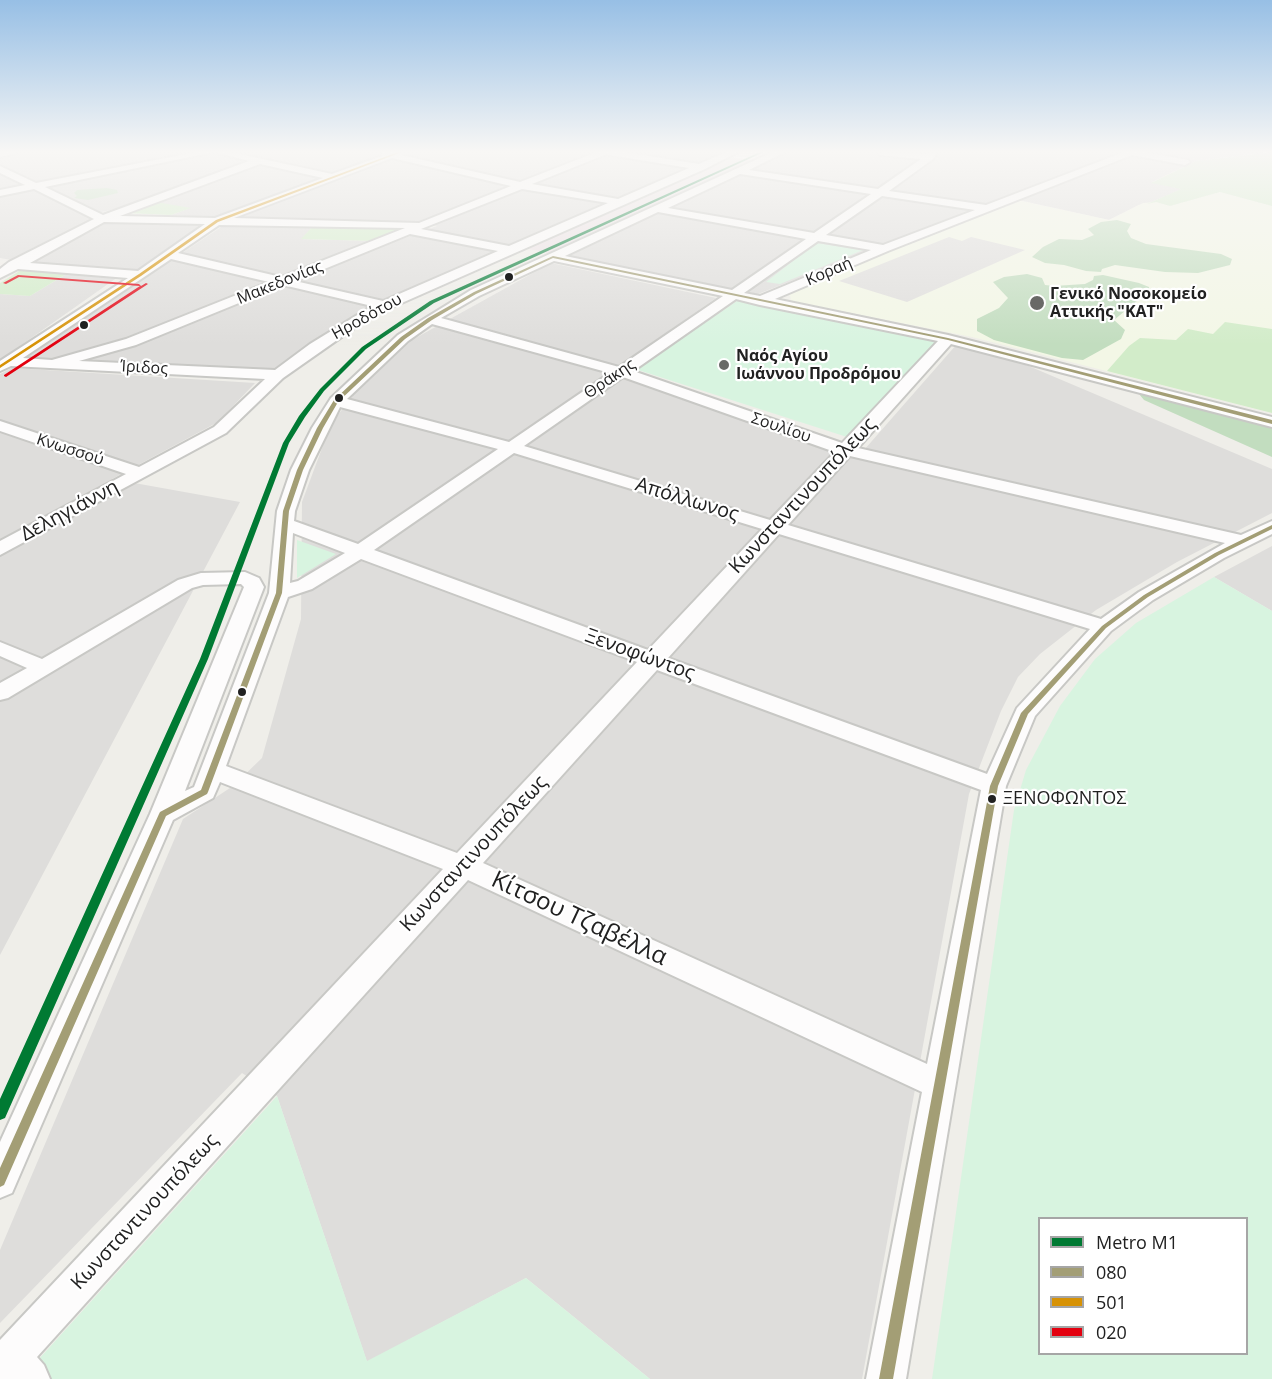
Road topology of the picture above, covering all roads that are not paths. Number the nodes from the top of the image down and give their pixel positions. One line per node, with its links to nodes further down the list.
1 (97, 216): 10 (street)
2 (109, 216): 10 (street)
3 (229, 216): 11 (street)
4 (448, 216): 12 (street, Μακεδονίας)
5 (586, 216): 16 (street, Ηροδότου)
6 (641, 216): 18 (street)
7 (699, 216): 14 (street)
8 (844, 216): 14 (street, Θράκης)
9 (965, 216): 15 (street, Κοραή)
10 (102, 219): 11 (street); 20 (street)
11 (217, 221): 12 (street); 17 (street)
12 (426, 225): 13 (street, Μακεδονίας)
13 (413, 231): 16 (street); 23 (street, Μακεδονίας)
14 (816, 237): 15 (street); 24 (street, Θράκης)
15 (884, 249): 25 (street, Κοραή)
16 (510, 250): 26 (street, Ηροδότου)
17 (170, 255): 22 (street); 23 (street)
18 (553, 257): 24 (street); 27 (street)
19 (0, 263): 20 (street)
20 (15, 265): 21 (street); 22 (street)
21 (0, 274)
22 (140, 275): 29 (street)
23 (284, 282): 26 (street); 30 (street, Μακεδονίας)
24 (733, 295): 25 (street); 31 (street, Θράκης)
25 (760, 301): 28 (street)
26 (383, 305): 32 (street, Ηροδότου)
27 (430, 319): 31 (street, Σουλίου); 33 (street)
28 (948, 339): 34 (street); 37 (street, Κωνσταντινουπόλεως)
29 (5, 364): 30 (street, Ίριδος)
30 (53, 364): 32 (street, Ίριδος)
31 (622, 372): 36 (street, Θράκης); 37 (street, Σουλίου)
32 (278, 375): 38 (street, Ηροδότου)
33 (336, 401): 36 (street, Απόλλωνος); 39 (street)
34 (1272, 422)
35 (0, 426): 38 (street, Κνωσσού)
36 (510, 447): 40 (street, Απόλλωνος); 44 (street, Θράκης)
37 (846, 450): 40 (street, Κωνσταντινουπόλεως); 42 (street, Σουλίου)
38 (141, 473): 43 (street, Δεληγιάννη)
39 (285, 524): 44 (street, Ξενοφώντος); 45 (street)
40 (775, 526): 46 (street, Απόλλωνος); 48 (street, Κωνσταντινουπόλεως)
41 (1272, 527): 42 (street)
42 (1243, 541): 46 (street)
43 (0, 549)
44 (359, 552): 45 (street, Θράκης); 48 (street, Ξενοφώντος)
45 (279, 593): 51 (street)
46 (1104, 627): 52 (street)
47 (0, 648): 49 (street)
48 (652, 660): 52 (street, Ξενοφώντος); 54 (street, Κωνσταντινουπόλεως)
49 (43, 667): 50 (street); 53 (street)
50 (0, 693)
51 (213, 770): 53 (street); 54 (street, Κίτσου Τζαβέλλα)
52 (994, 786): 55 (street)
53 (163, 814): 56 (street)
54 (463, 866): 55 (street, Κίτσου Τζαβέλλα); 57 (street, Κωνσταντινουπόλεως)
55 (940, 1085): 58 (street)
56 (0, 1181)
57 (14, 1368)
58 (886, 1379)

